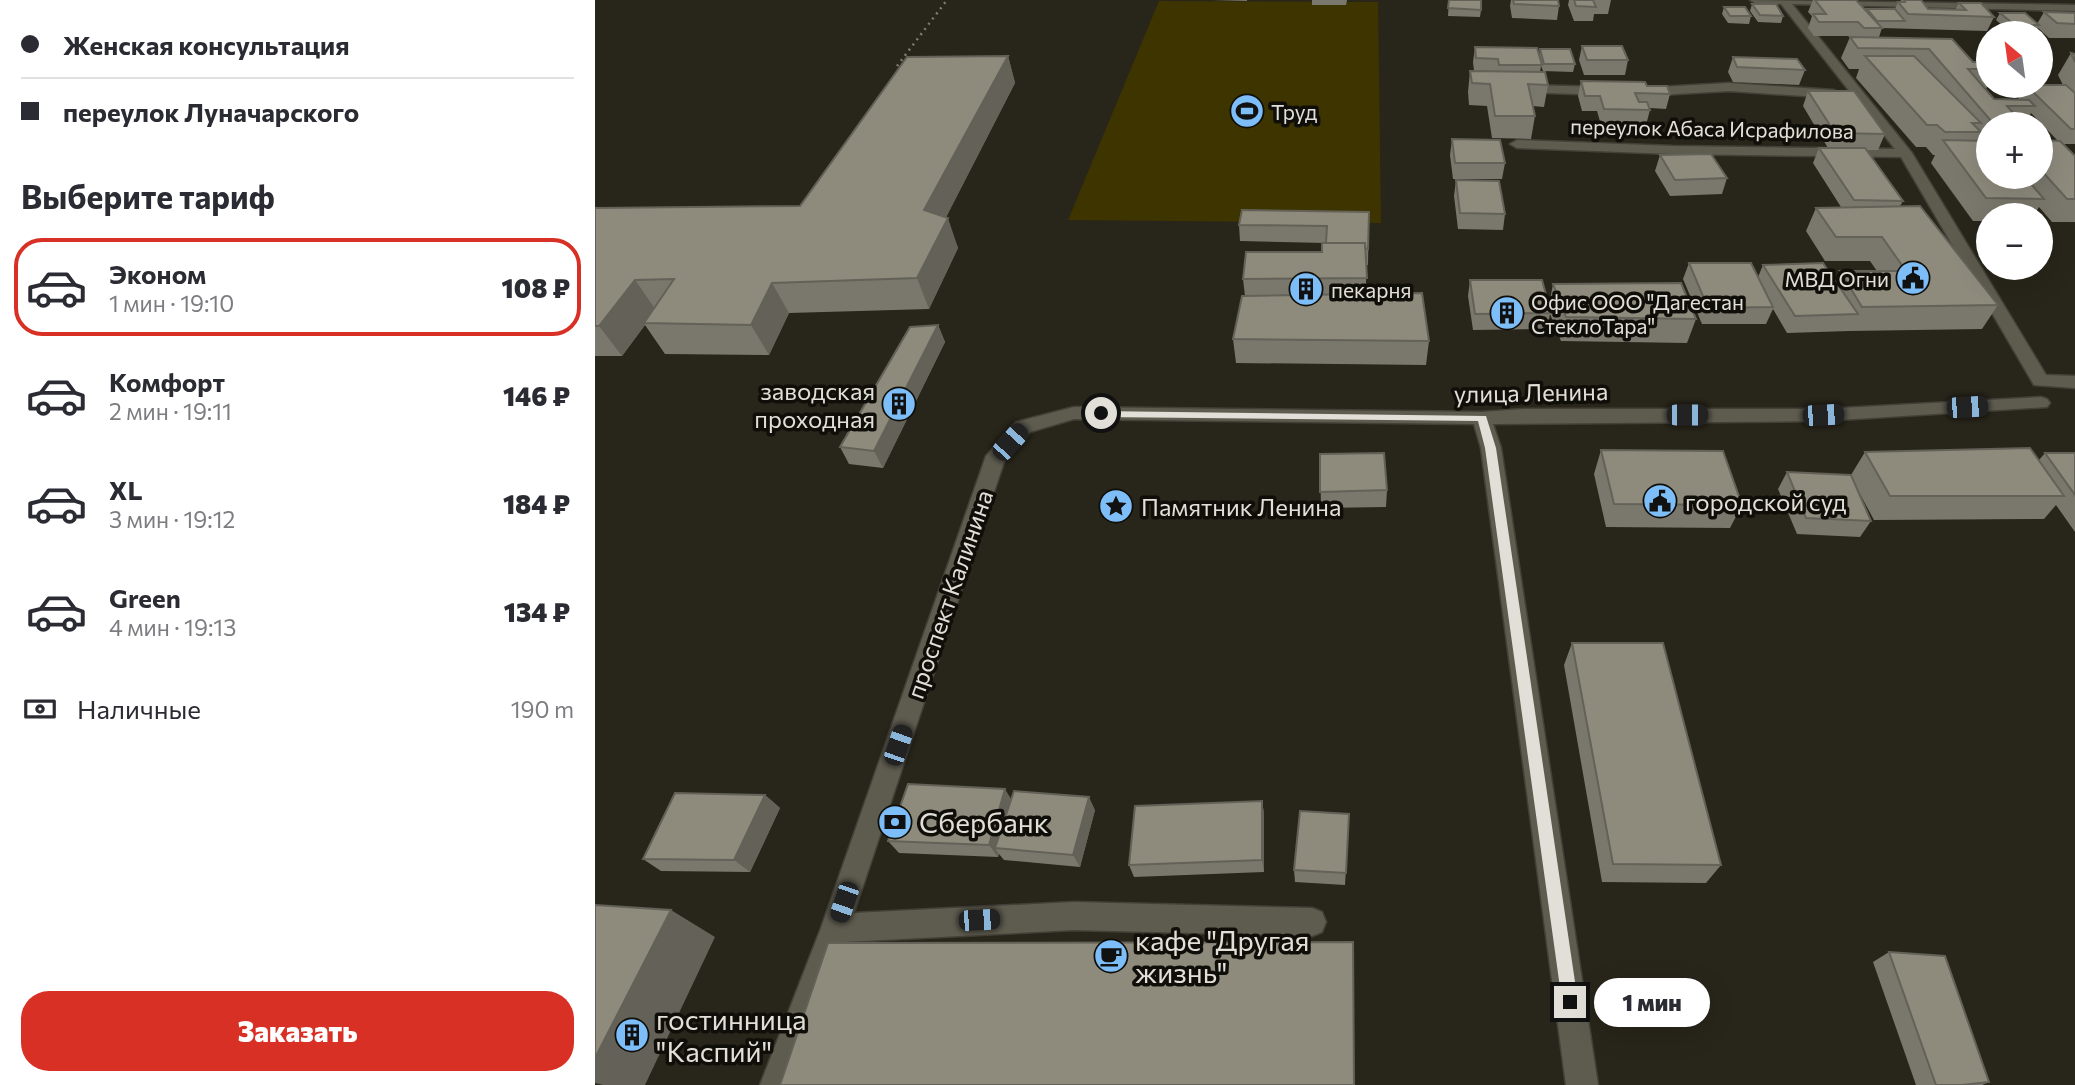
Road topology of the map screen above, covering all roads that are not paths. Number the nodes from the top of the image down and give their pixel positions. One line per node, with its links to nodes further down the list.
1 (1755, 0): 2 (street)
2 (1785, 2): 3 (street); 6 (street)
3 (2042, 3): 4 (street)
4 (2075, 8)
5 (1503, 88): 6 (street)
6 (1859, 93): 8 (street)
7 (1517, 144): 8 (street, переулок Абаса Исрафилова)
8 (1905, 153): 9 (street)
9 (2075, 382)
10 (2041, 403): 11 (street, улица Ленина)
11 (1482, 418): 12 (street, улица Ленина); 16 (street)
12 (1023, 426): 14 (street, проспект Калинина)
13 (1312, 922): 14 (street)
14 (835, 928): 15 (street, проспект Калинина)
15 (776, 1085)
16 (1582, 1085)

